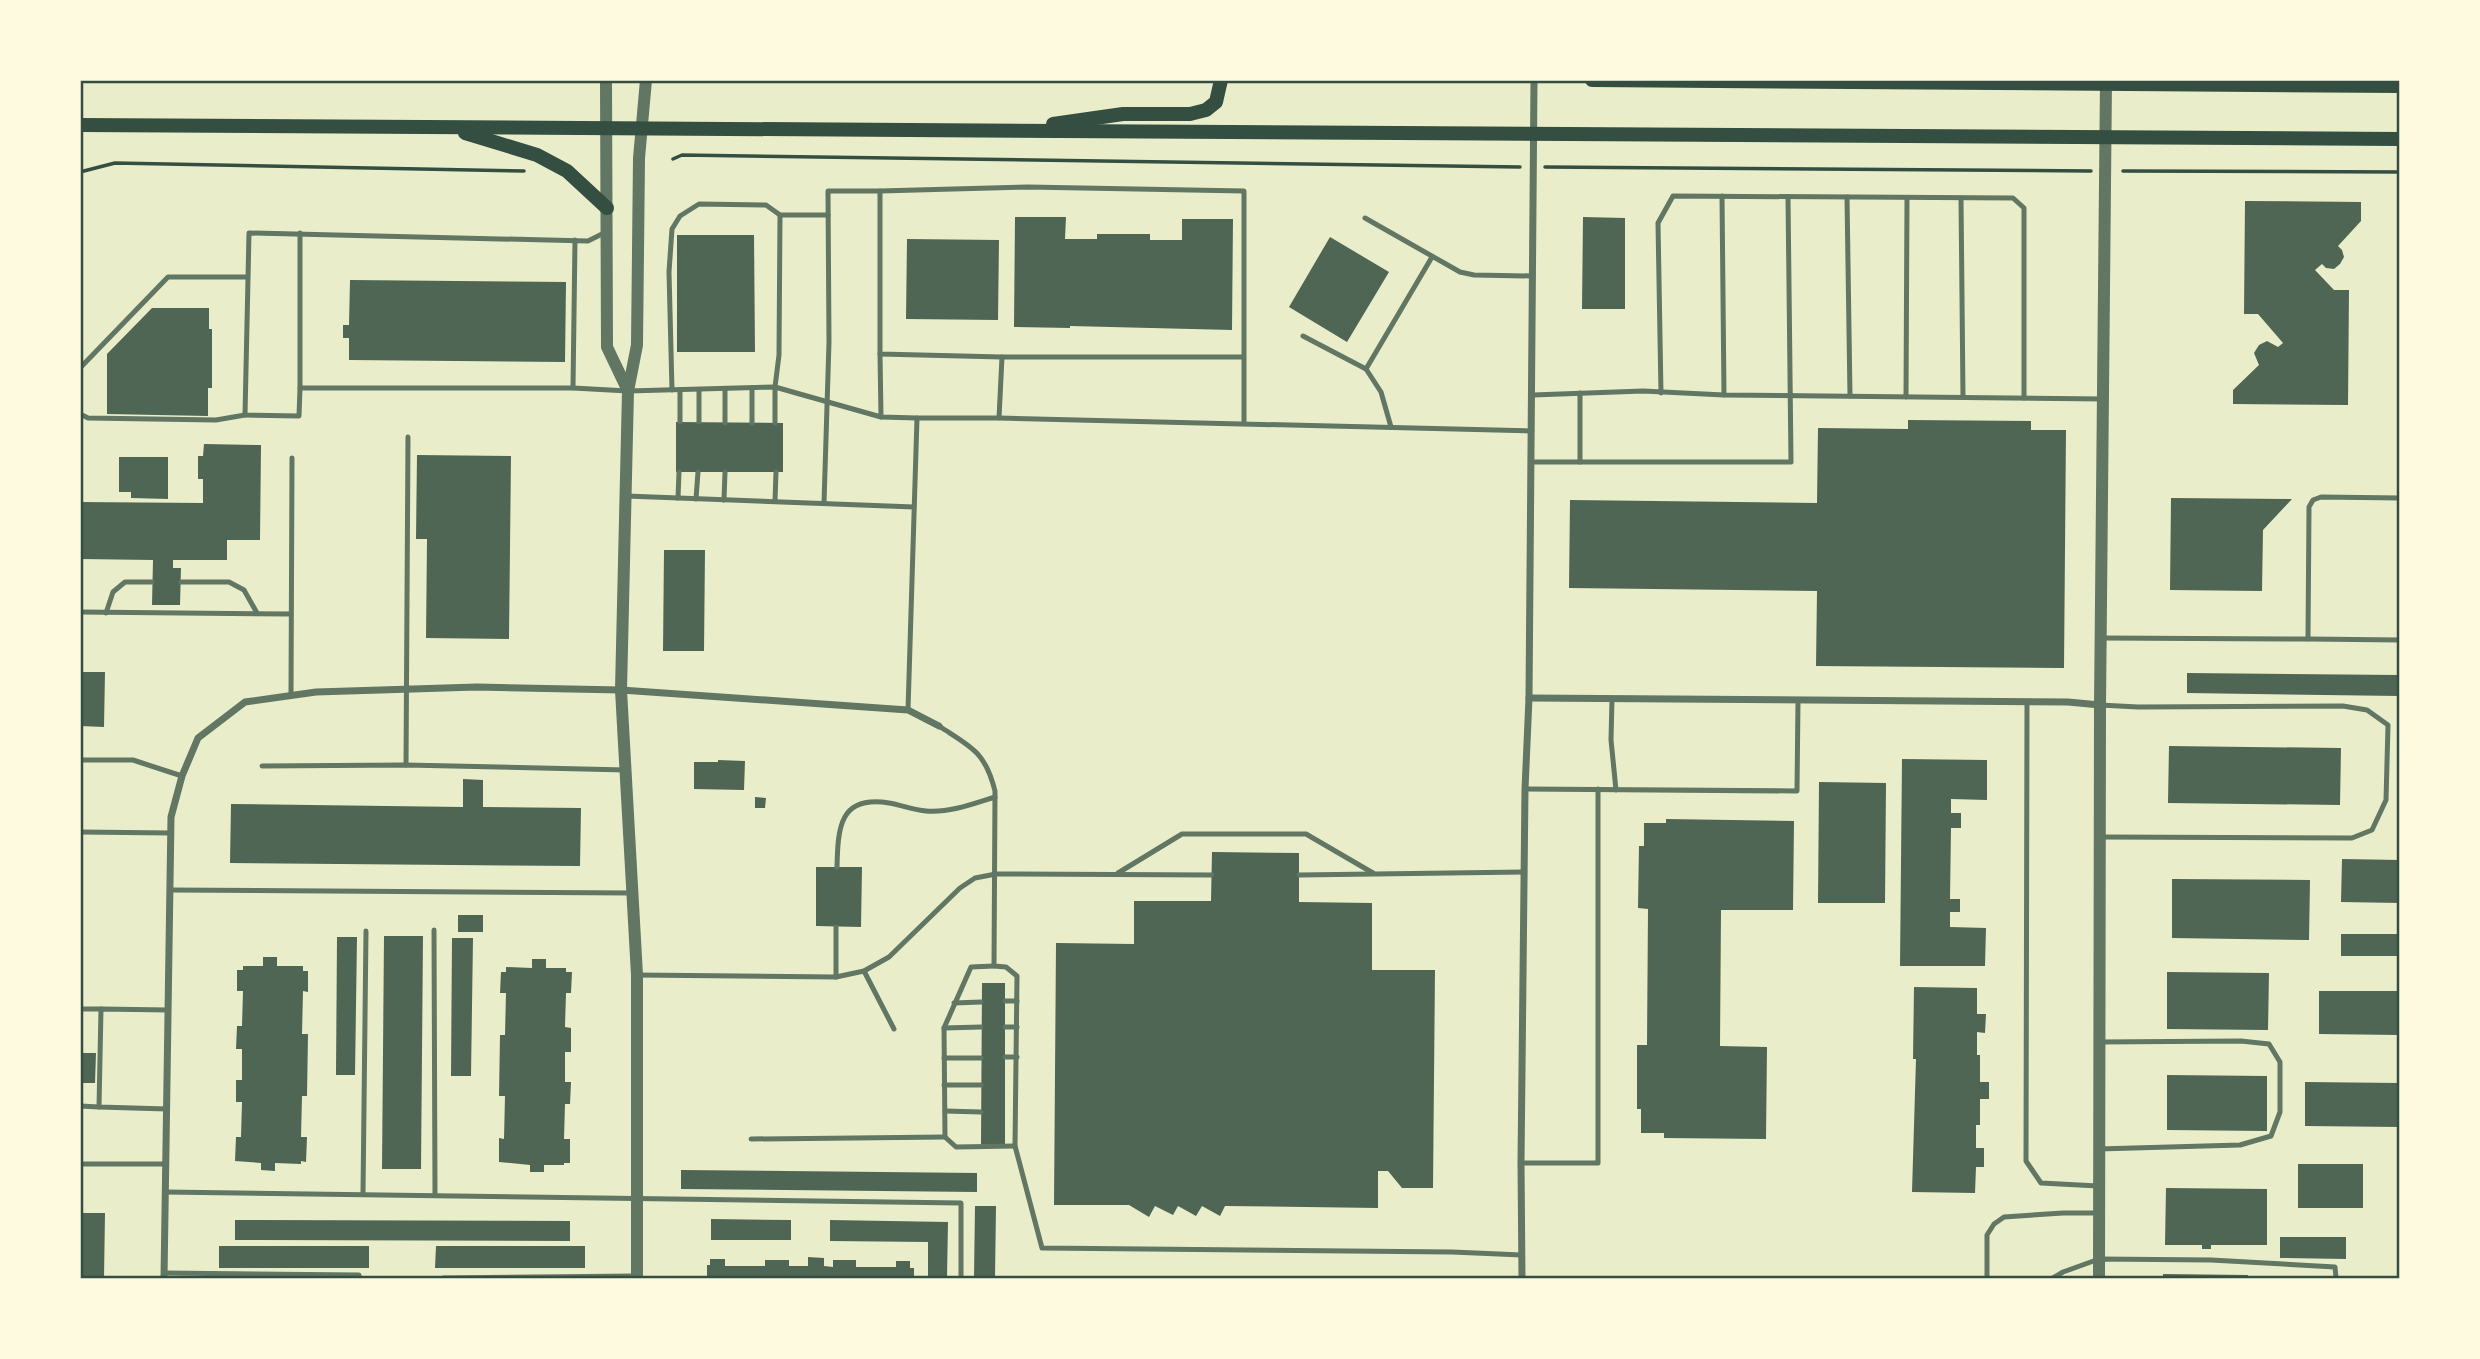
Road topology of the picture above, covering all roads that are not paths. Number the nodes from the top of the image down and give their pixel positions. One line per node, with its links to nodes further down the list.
1 (606, 80): 11 (street)
2 (646, 80): 12 (street)
3 (1221, 80): 13 (main road)
4 (1534, 80): 14 (street)
5 (1592, 80): 6 (main road)
6 (1840, 81): 7 (main road)
7 (2106, 82): 8 (main road); 15 (street)
8 (2399, 86)
9 (80, 125): 10 (main road)
10 (447, 128): 11 (main road); 23 (main road)
11 (605, 128): 12 (main road); 23 (street)
12 (641, 129): 13 (main road); 47 (street)
13 (1013, 131): 14 (main road)
14 (1534, 134): 15 (main road); 31 (street)
15 (2106, 137): 16 (main road); 57 (street)
16 (2399, 139)
17 (880, 191): 25 (lane); 34 (lane); 36 (lane)
18 (1722, 196): 19 (lane); 49 (lane); 51 (lane)
19 (1788, 197): 20 (lane); 52 (lane)
20 (1847, 197): 21 (lane); 53 (lane)
21 (1907, 198): 22 (lane); 54 (lane)
22 (1961, 198): 55 (lane); 56 (lane)
23 (607, 208): 27 (street)
24 (780, 215): 25 (lane); 41 (lane); 44 (lane)
25 (828, 215): 58 (lane)
26 (1366, 218): 30 (lane)
27 (608, 230): 29 (lane); 47 (street)
28 (300, 233): 29 (lane); 32 (lane); 39 (lane)
29 (575, 240): 40 (lane)
30 (1432, 257): 31 (lane); 38 (lane)
31 (1532, 276): 50 (street)
32 (247, 277): 37 (lane); 60 (lane)
33 (1303, 336): 38 (lane)
34 (880, 354): 35 (lane); 61 (lane)
35 (1002, 357): 36 (lane); 63 (lane)
36 (1243, 357): 69 (lane)
37 (80, 368)
38 (1366, 369): 70 (lane)
39 (300, 387): 40 (lane); 60 (lane)
40 (573, 387): 47 (lane)
41 (775, 387): 42 (lane); 58 (lane); 68 (lane)
42 (752, 388): 43 (lane); 67 (lane)
43 (725, 389): 46 (lane); 66 (lane)
44 (672, 390): 45 (lane); 47 (lane)
45 (680, 390): 46 (lane); 64 (lane)
46 (699, 390): 65 (lane)
47 (628, 391): 80 (street)
48 (1580, 393): 49 (lane); 50 (lane); 75 (lane)
49 (1661, 393): 51 (lane)
50 (1533, 395): 71 (street)
51 (1724, 395): 52 (lane)
52 (1792, 395): 53 (lane); 75 (lane)
53 (1850, 396): 54 (lane)
54 (1906, 397): 55 (lane)
55 (1964, 397): 56 (lane)
56 (2024, 398): 57 (lane)
57 (2104, 399): 94 (street)
58 (827, 400): 61 (lane); 86 (lane)
59 (80, 414): 60 (lane)
60 (245, 415)
61 (881, 417): 62 (lane)
62 (917, 418): 63 (lane); 87 (lane)
63 (999, 418): 69 (lane)
64 (680, 422)
65 (699, 422)
66 (725, 423)
67 (752, 423)
68 (775, 423)
69 (1244, 423): 70 (lane)
70 (1391, 427): 71 (lane)
71 (1532, 431): 74 (street)
72 (408, 438): 97 (lane)
73 (292, 458): 93 (lane)
74 (1532, 462): 75 (lane); 100 (street)
75 (1580, 462)
76 (679, 472): 81 (lane)
77 (698, 472): 83 (lane)
78 (724, 472): 84 (lane)
79 (776, 472): 85 (lane)
80 (626, 496): 81 (lane); 98 (street)
81 (678, 498): 83 (lane)
82 (2399, 498): 95 (lane)
83 (696, 499): 84 (lane)
84 (724, 500): 85 (lane)
85 (775, 502): 86 (lane)
86 (824, 503): 87 (lane)
87 (914, 506): 105 (lane)
88 (152, 582): 91 (lane)
89 (181, 582): 92 (lane)
90 (80, 612): 91 (lane)
91 (106, 612): 92 (lane)
92 (257, 613): 93 (lane)
93 (291, 614): 99 (lane)
94 (2101, 638): 95 (lane); 104 (street)
95 (2308, 639): 96 (lane)
96 (2399, 640)
97 (407, 689): 98 (street); 99 (street); 108 (lane)
98 (621, 690): 105 (street); 110 (street)
99 (291, 696): 111 (street)
100 (1530, 698): 101 (street); 112 (street)
101 (1612, 699): 102 (street); 114 (lane)
102 (1798, 701): 103 (street); 114 (lane)
103 (2027, 702): 104 (street); 170 (lane)
104 (2100, 705): 118 (street); 118 (lane)
105 (908, 710): 106 (street)
106 (939, 726): 115 (lane)
107 (80, 760): 111 (lane)
108 (407, 765): 109 (lane); 110 (lane)
109 (262, 766)
110 (626, 770): 127 (street)
111 (182, 776): 117 (street)
112 (1525, 789): 113 (lane); 121 (street)
113 (1598, 789): 114 (lane); 167 (lane)
114 (1616, 790)
115 (995, 797): 119 (lane); 122 (lane)
116 (80, 832): 117 (lane)
117 (171, 833): 126 (street)
118 (2100, 836): 147 (street)
119 (837, 867)
120 (1373, 873): 121 (lane); 123 (lane); 125 (lane)
121 (1524, 873): 167 (street)
122 (996, 874): 123 (lane); 131 (lane); 132 (lane)
123 (1116, 875): 124 (lane)
124 (1212, 875)
125 (1299, 875)
126 (170, 890): 127 (lane); 141 (street)
127 (632, 893): 133 (street)
128 (836, 927): 134 (lane)
129 (434, 930): 173 (lane)
130 (366, 931): 172 (lane)
131 (994, 966): 136 (lane); 138 (lane)
132 (864, 971): 134 (lane); 146 (lane)
133 (637, 975): 134 (lane); 174 (street)
134 (835, 977)
135 (1005, 1001): 136 (lane)
136 (1017, 1001): 144 (lane)
137 (981, 1002): 138 (lane)
138 (954, 1003): 145 (lane)
139 (80, 1009): 140 (lane)
140 (101, 1009): 141 (lane); 157 (lane)
141 (168, 1010): 158 (street)
142 (981, 1027): 145 (lane)
143 (1005, 1027): 144 (lane)
144 (1017, 1027): 149 (lane)
145 (944, 1028): 150 (lane)
146 (894, 1029)
147 (2099, 1042): 166 (street); 166 (lane)
148 (1005, 1057): 149 (lane)
149 (1017, 1057): 155 (lane)
150 (944, 1058): 151 (lane); 152 (lane)
151 (981, 1058)
152 (944, 1085): 153 (lane); 159 (lane)
153 (981, 1085)
154 (1005, 1085): 155 (lane)
155 (1016, 1085): 162 (lane)
156 (80, 1106): 157 (lane)
157 (99, 1107): 158 (lane)
158 (167, 1109): 169 (street)
159 (944, 1111): 160 (lane); 163 (lane)
160 (981, 1112)
161 (1005, 1112): 162 (lane)
162 (1015, 1112): 165 (lane)
163 (945, 1138): 164 (lane); 165 (lane)
164 (751, 1139)
165 (1015, 1146): 176 (lane)
166 (2098, 1149): 170 (street)
167 (1521, 1163): 176 (street)
168 (80, 1164): 169 (lane)
169 (166, 1164): 171 (street)
170 (2098, 1186): 175 (street)
171 (165, 1192): 172 (lane); 178 (street)
172 (363, 1194): 173 (lane)
173 (435, 1194): 174 (lane)
174 (637, 1199): 179 (street); 182 (lane)
175 (2099, 1213): 177 (street); 184 (lane)
176 (1522, 1255): 183 (street)
177 (2099, 1259): 185 (lane); 186 (street); 187 (lane)
178 (164, 1276): 180 (lane)
179 (637, 1277): 181 (lane)
180 (359, 1279)
181 (443, 1279)
182 (961, 1279)
183 (1522, 1279)
184 (1987, 1279)
185 (2053, 1279)
186 (2099, 1279)
187 (2336, 1279)

